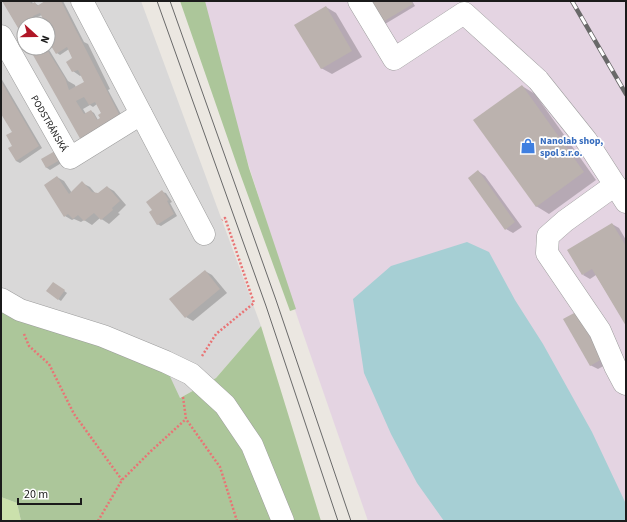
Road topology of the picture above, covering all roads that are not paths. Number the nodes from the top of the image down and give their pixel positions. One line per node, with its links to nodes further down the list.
1 (82, 1): 4 (street)
2 (359, 1): 5 (street)
3 (1, 36): 4 (street, PODSTRÁNSKÁ)
4 (141, 114): 6 (street)
5 (621, 194): 8 (street)
6 (204, 234)
7 (1, 298): 9 (street)
8 (626, 384)
9 (283, 521)

